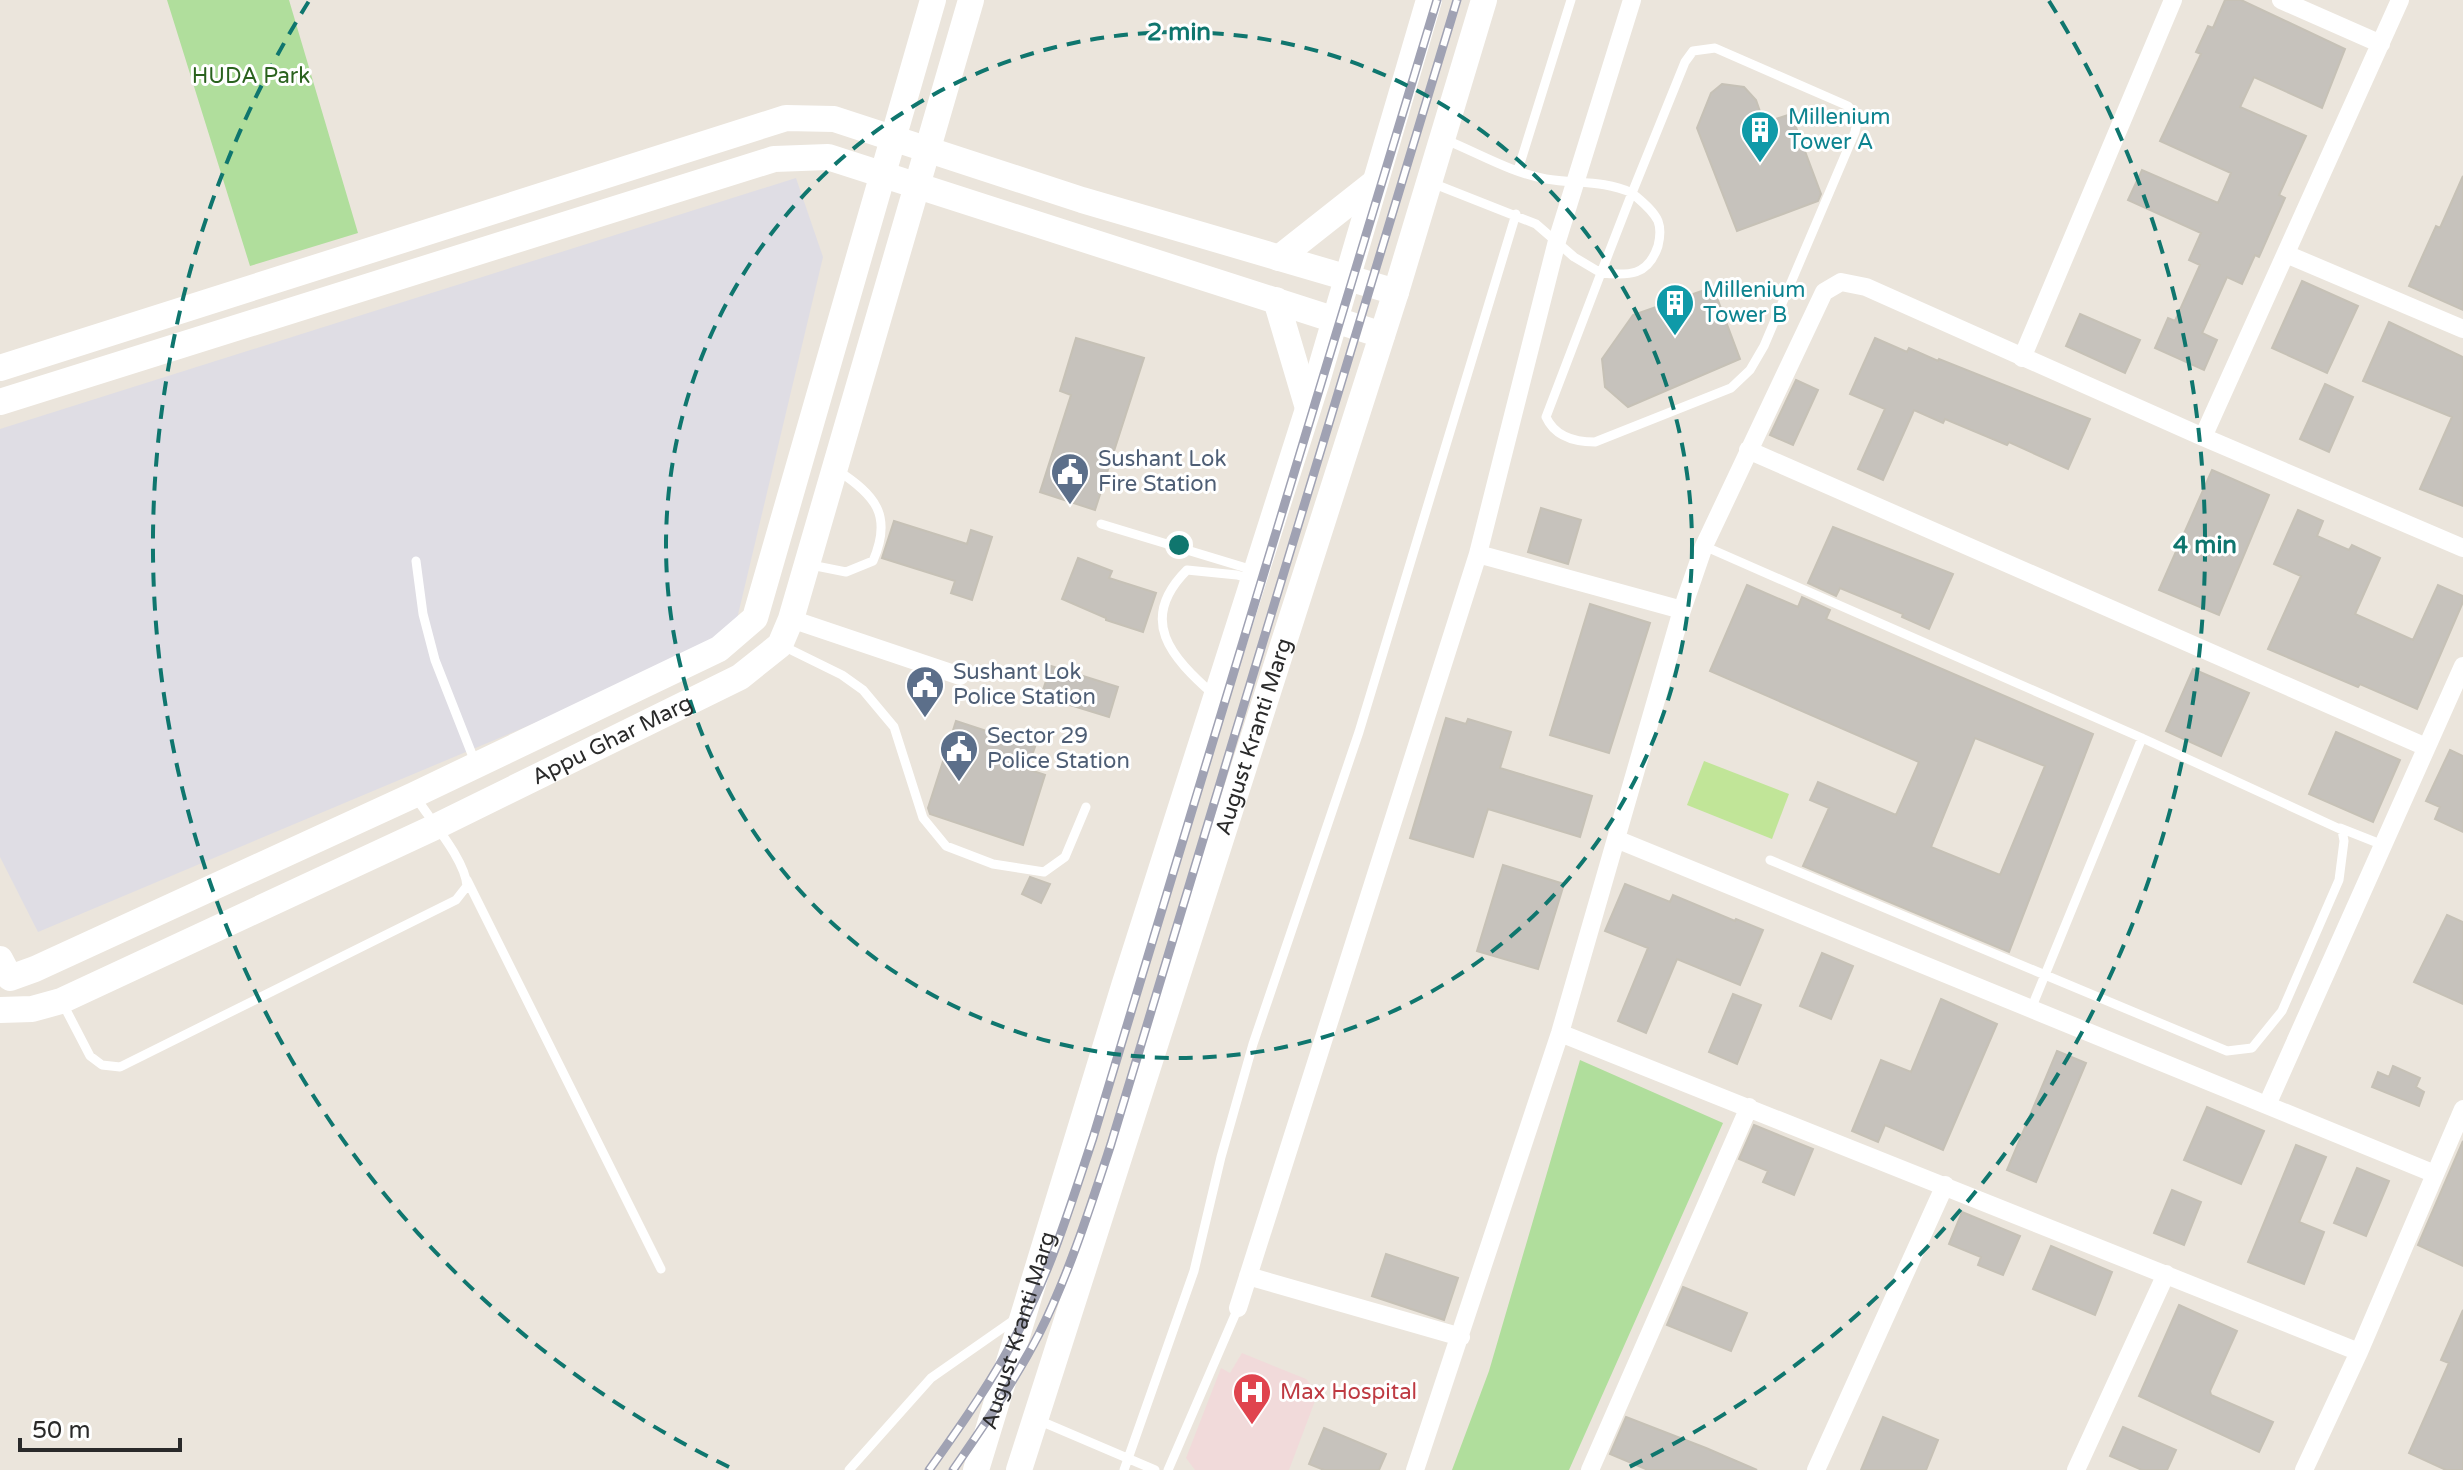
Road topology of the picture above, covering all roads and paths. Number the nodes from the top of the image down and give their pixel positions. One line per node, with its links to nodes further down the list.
1 (933, 0): 11 (street)
2 (971, 0): 13 (street, Appu Ghar Marg)
3 (1429, 0): 18 (street, August Kranti Marg)
4 (1484, 0): 12 (street, August Kranti Marg)
5 (1571, 0): 14 (lane)
6 (1632, 0): 16 (street)
7 (2173, 0): 32 (street)
8 (2281, 0): 10 (street)
9 (2400, 0): 10 (street)
10 (2381, 44): 23 (street)
11 (892, 138): 13 (street); 15 (street); 33 (street)
12 (1442, 138): 14 (lane); 17 (street, August Kranti Marg)
13 (927, 149): 19 (street, Appu Ghar Marg); 24 (street)
14 (1518, 170): 16 (lane)
15 (882, 175): 19 (street); 34 (street); 47 (street)
16 (1574, 181): 20 (lane); 22 (street)
17 (1429, 182): 21 (lane); 27 (street, August Kranti Marg)
18 (1374, 183): 24 (street); 26 (street, August Kranti Marg)
19 (916, 186): 28 (street); 38 (street, Appu Ghar Marg)
20 (1632, 193): 25 (lane); 25 (lane); 25 (lane)
21 (1516, 214): 22 (lane); 83 (lane)
22 (1557, 241): 25 (lane); 42 (street)
23 (2286, 254): 30 (street); 36 (street)
24 (1279, 258): 26 (street)
25 (1601, 273)
26 (1346, 278): 27 (street); 29 (street, August Kranti Marg)
27 (1396, 292): 31 (street, August Kranti Marg)
28 (1276, 300): 29 (street); 35 (street)
29 (1334, 319): 31 (street); 35 (street, August Kranti Marg)
30 (2463, 329)
31 (1382, 335): 82 (street, August Kranti Marg)
32 (2022, 358): 36 (street); 37 (street)
33 (0, 368)
34 (0, 402)
35 (1308, 408): 45 (street, August Kranti Marg)
36 (2203, 437): 41 (street)
37 (1748, 450): 40 (street); 54 (street)
38 (834, 468): 44 (street, Appu Ghar Marg); 44 (lane)
39 (1101, 524): 45 (lane)
40 (1704, 546): 46 (street); 53 (lane)
41 (2463, 548)
42 (1478, 554): 46 (street); 77 (street)
43 (416, 561): 55 (lane)
44 (807, 564): 48 (street, Appu Ghar Marg)
45 (1255, 575): 52 (street, August Kranti Marg); 52 (lane)
46 (1682, 610): 60 (street)
47 (755, 618): 49 (street); 55 (street, Appu Ghar Marg)
48 (791, 619): 49 (street, Appu Ghar Marg); 51 (street)
49 (780, 645): 57 (lane); 58 (street, Appu Ghar Marg)
50 (2463, 666): 54 (street)
51 (960, 676)
52 (1216, 697): 79 (street, August Kranti Marg)
53 (2142, 738): 59 (lane); 64 (lane)
54 (2426, 747): 61 (street)
55 (477, 765): 56 (street, Appu Ghar Marg)
56 (414, 795): 58 (lane); 65 (street, Appu Ghar Marg)
57 (1086, 807)
58 (435, 827): 63 (lane); 66 (street, Appu Ghar Marg)
59 (2340, 828): 61 (lane); 64 (lane)
60 (1616, 839): 67 (street); 69 (street)
61 (2383, 845): 70 (street)
62 (1770, 860): 64 (lane)
63 (466, 877): 66 (lane); 75 (lane)
64 (2043, 974): 67 (lane)
65 (3, 977)
66 (61, 1001): 68 (street, Appu Ghar Marg)
67 (2031, 1009): 70 (street)
68 (0, 1010)
69 (1560, 1033): 71 (street); 80 (street)
70 (2267, 1105): 73 (street)
71 (1749, 1107): 74 (street); 91 (street)
72 (2463, 1109): 73 (street)
73 (2435, 1174): 81 (street)
74 (1945, 1185): 76 (street); 92 (street)
75 (661, 1269)
76 (2166, 1274): 81 (street); 93 (street)
77 (1248, 1276): 78 (street); 80 (street)
78 (1238, 1308): 89 (lane)
79 (1025, 1313): 84 (lane); 85 (street, August Kranti Marg)
80 (1461, 1337): 90 (street)
81 (2359, 1352): 94 (street)
82 (1035, 1419): 83 (lane); 86 (street, August Kranti Marg)
83 (1128, 1457): 87 (lane); 88 (lane)
84 (849, 1470)
85 (976, 1470)
86 (1019, 1470)
87 (1124, 1470)
88 (1155, 1470)
89 (1168, 1470)
90 (1415, 1470)
91 (1590, 1470)
92 (1816, 1470)
93 (2076, 1470)
94 (2304, 1470)

